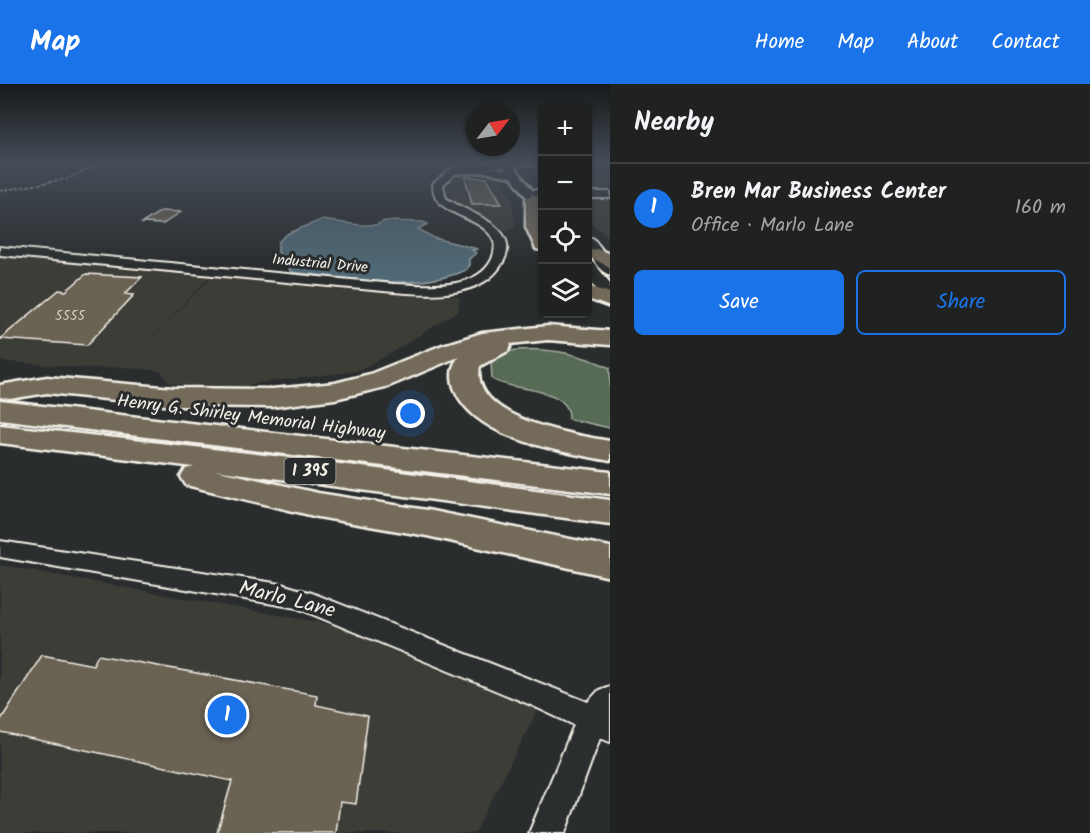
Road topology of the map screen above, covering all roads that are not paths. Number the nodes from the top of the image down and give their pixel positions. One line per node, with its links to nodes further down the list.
1 (441, 197): 4 (street, Industrial Drive)
2 (538, 197): 3 (highway)
3 (538, 235)
4 (0, 250)
5 (595, 256): 6 (main road); 8 (main road)
6 (610, 270)
7 (592, 294): 9 (highway)
8 (610, 294)
9 (610, 301)
10 (610, 331): 11 (highway)
11 (582, 335): 12 (highway); 14 (highway)
12 (610, 338)
13 (610, 354): 16 (highway)
14 (4, 397): 17 (highway, Henry G. Shirley Memorial Highway); 18 (highway)
15 (16, 436): 19 (highway, I 395); 21 (highway)
16 (610, 451)
17 (610, 460)
18 (610, 483)
19 (610, 512)
20 (0, 549): 22 (street, Marlo Lane)
21 (610, 562)
22 (604, 716): 23 (street)
23 (547, 833)

